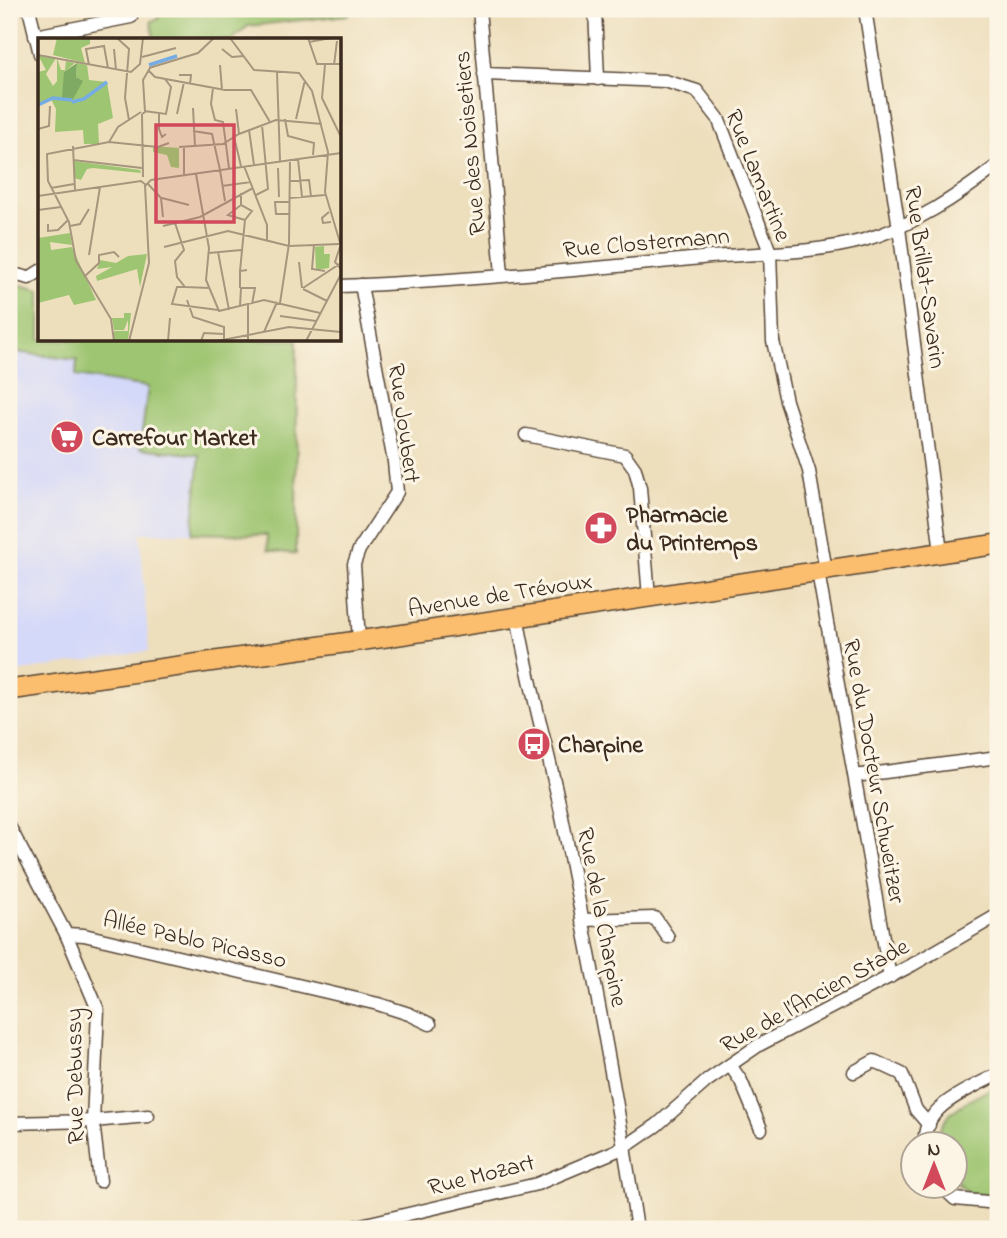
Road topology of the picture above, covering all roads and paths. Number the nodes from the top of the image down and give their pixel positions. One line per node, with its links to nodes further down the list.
1 (29, 9): 6 (street)
2 (479, 9): 8 (street, Rue des Noisetiers)
3 (595, 9): 9 (street)
4 (865, 9): 11 (street, Rue Brillat-Savarin)
5 (131, 17): 6 (street)
6 (36, 36): 7 (street)
7 (38, 45)
8 (484, 74): 9 (street, Rue Lamartine); 15 (street, Rue des Noisetiers)
9 (598, 79): 12 (street, Rue Lamartine)
10 (998, 165): 11 (street, Rue Clostermann)
11 (899, 228): 12 (street, Rue Clostermann); 20 (street, Rue Brillat-Savarin)
12 (770, 252): 15 (street, Rue Clostermann); 21 (street, Rue Lamartine)
13 (38, 272): 14 (street)
14 (9, 273)
15 (502, 274): 16 (street, Rue Clostermann)
16 (361, 285): 17 (street, Rue Clostermann); 24 (street, Rue Joubert)
17 (341, 286)
18 (526, 435): 22 (street)
19 (998, 544): 20 (main road, Avenue de Trévoux)
20 (941, 552): 21 (main road, Avenue de Trévoux)
21 (822, 571): 22 (main road, Avenue de Trévoux); 27 (street, Rue du Docteur Schweitzer)
22 (649, 597): 23 (main road, Avenue de Trévoux)
23 (517, 615): 24 (main road, Avenue de Trévoux); 30 (street, Rue de la Charpine)
24 (359, 641): 25 (main road, Avenue de Trévoux)
25 (9, 690)
26 (998, 757): 27 (street)
27 (855, 776): 33 (street, Rue du Docteur Schweitzer)
28 (9, 826): 31 (street, Allée Pablo Picasso)
29 (998, 915): 33 (street, Rue de l’Ancien Stade)
30 (582, 920): 32 (street); 44 (street, Rue de la Charpine)
31 (66, 933): 34 (street, Allée Pablo Picasso); 39 (street, Rue Debussy)
32 (668, 937)
33 (890, 977): 35 (street, Rue de l’Ancien Stade)
34 (430, 1024)
35 (730, 1065): 42 (street); 44 (street, Rue de l’Ancien Stade)
36 (854, 1072): 41 (street)
37 (998, 1074): 41 (street)
38 (148, 1116): 39 (street)
39 (93, 1121): 40 (street); 45 (street, Rue Debussy)
40 (9, 1123)
41 (929, 1125): 43 (street)
42 (761, 1129)
43 (928, 1130)
44 (625, 1147): 48 (street, Rue Mozart); 49 (street, Rue de la Charpine)
45 (100, 1181)
46 (966, 1200): 47 (street)
47 (998, 1203)
48 (344, 1229)
49 (637, 1229)

